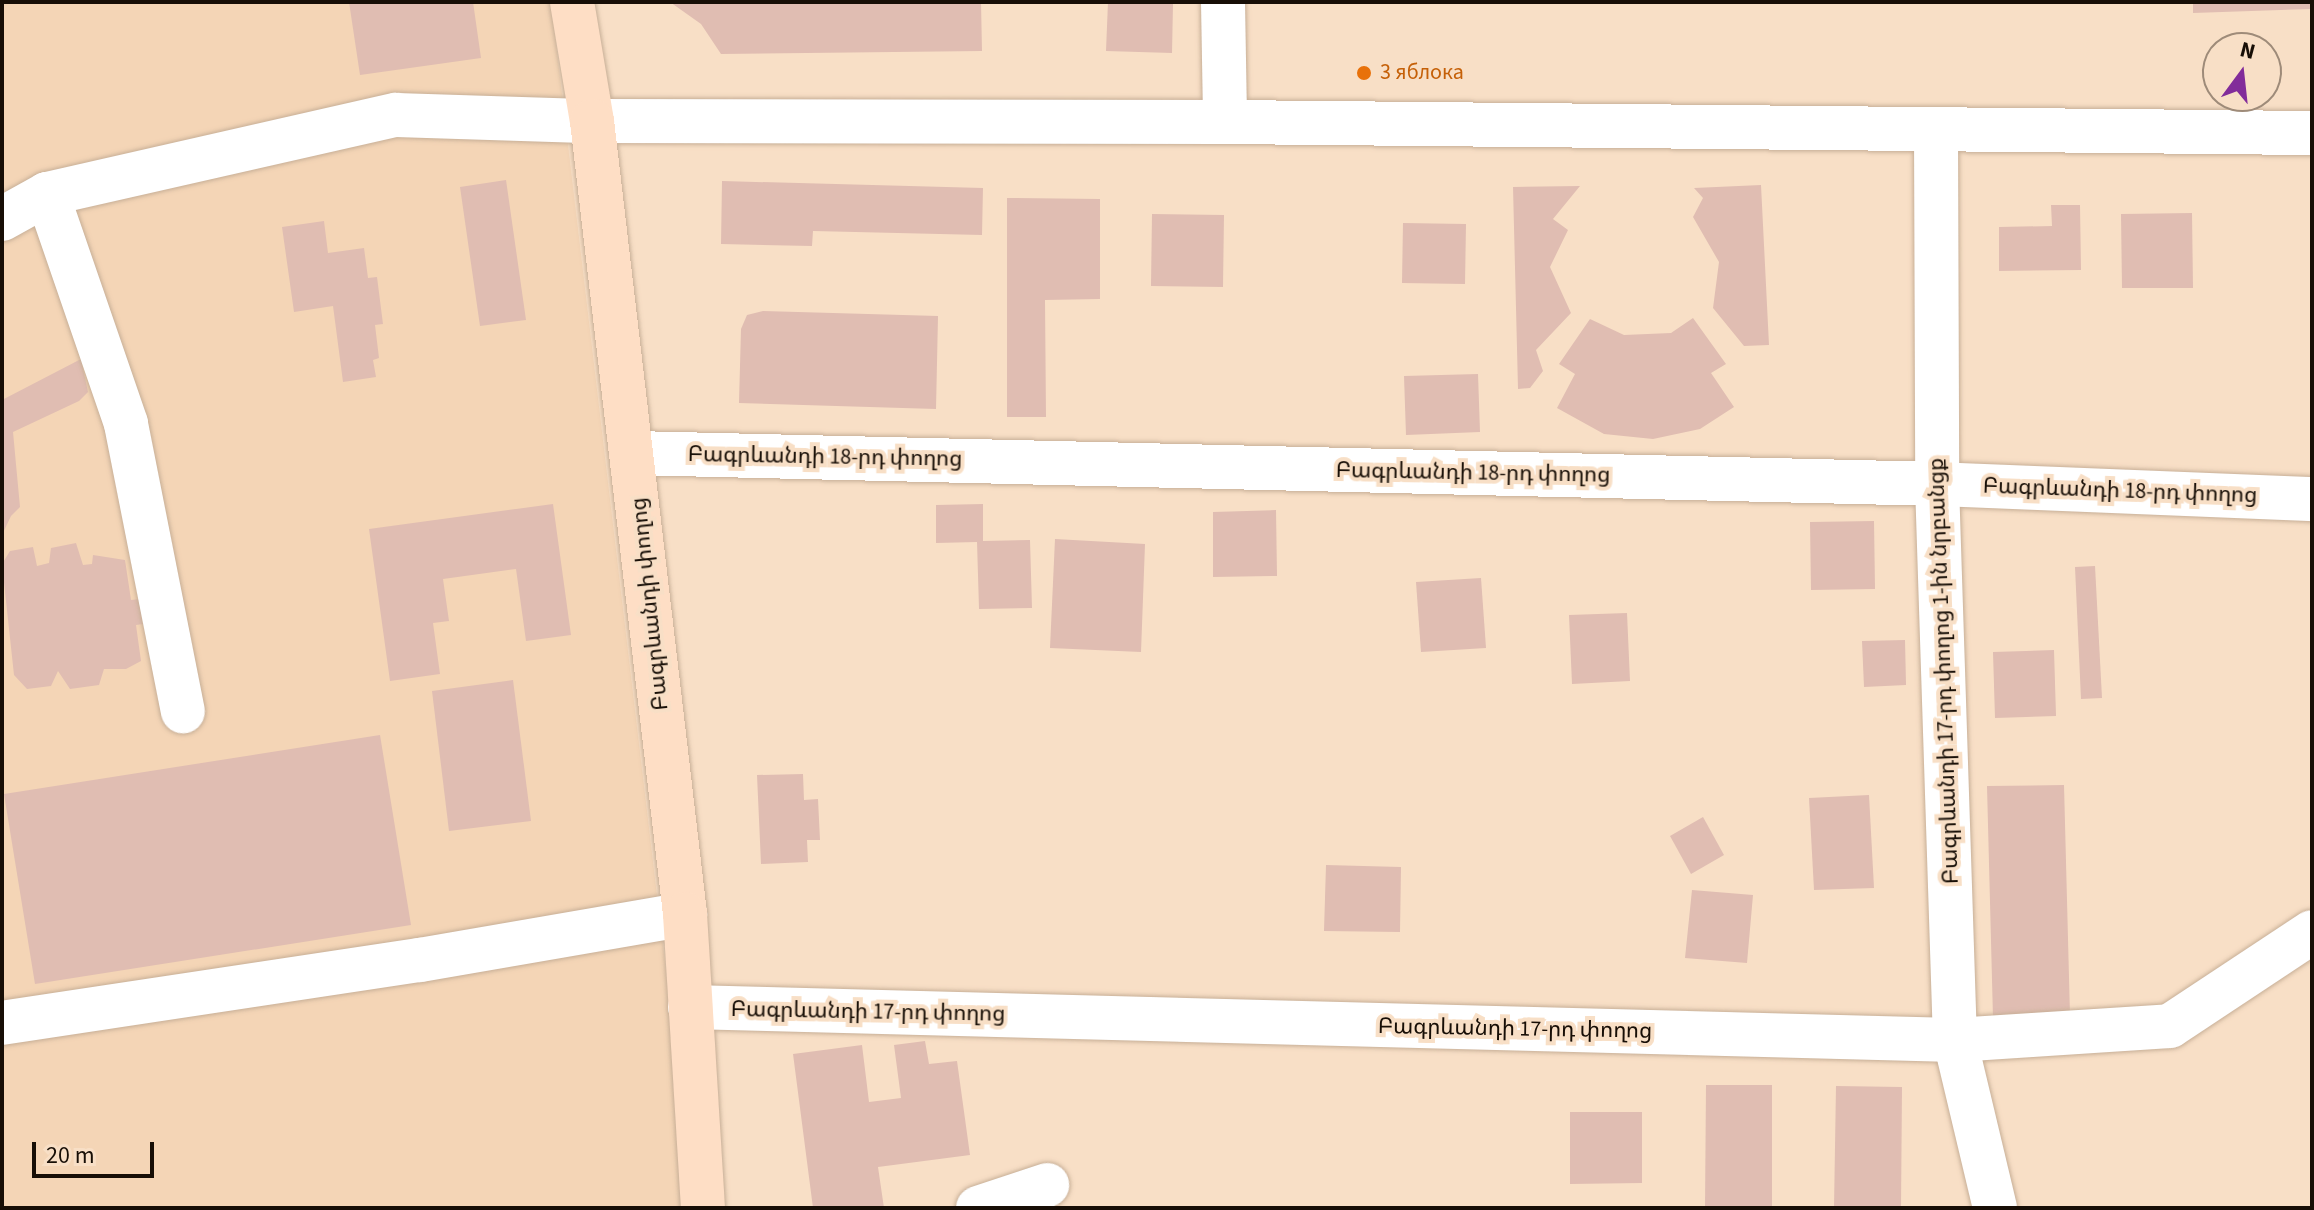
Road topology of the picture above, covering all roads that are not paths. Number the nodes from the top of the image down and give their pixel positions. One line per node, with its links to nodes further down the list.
1 (572, 2): 3 (main road, Բագրևանդի փողոց)
2 (1223, 2): 4 (street)
3 (592, 121): 4 (street); 7 (street); 9 (main road, Բագրևանդի փողոց)
4 (1225, 122): 5 (street)
5 (1936, 129): 6 (street); 10 (street, Բագրևանդի 17-րդ փողոց 1-ին նրբանցք)
6 (2312, 133)
7 (47, 194): 8 (street); 12 (street)
8 (2, 219)
9 (633, 453): 10 (street, Բագրևանդի 18-րդ փողոց); 13 (main road, Բագրևանդի փողոց)
10 (1937, 484): 11 (street, Բագրևանդի 18-րդ փողոց); 17 (street, Բագրևանդի 17-րդ փողոց 1-ին նրբանցք)
11 (2312, 499)
12 (183, 711)
13 (685, 914): 15 (main road, Բագրևանդի փողոց); 16 (street)
14 (2312, 932): 17 (street, Բագրևանդի 17-րդ փողոց)
15 (690, 1007): 17 (street, Բագրևանդի 17-րդ փողոց); 19 (main road, Բագրևանդի փողոց)
16 (2, 1023)
17 (1955, 1040): 21 (street, Բագրևանդի 17-րդ փողոց 1-ին նրբանցք)
18 (1047, 1185): 20 (street)
19 (703, 1208)
20 (978, 1208)
21 (1995, 1208)

